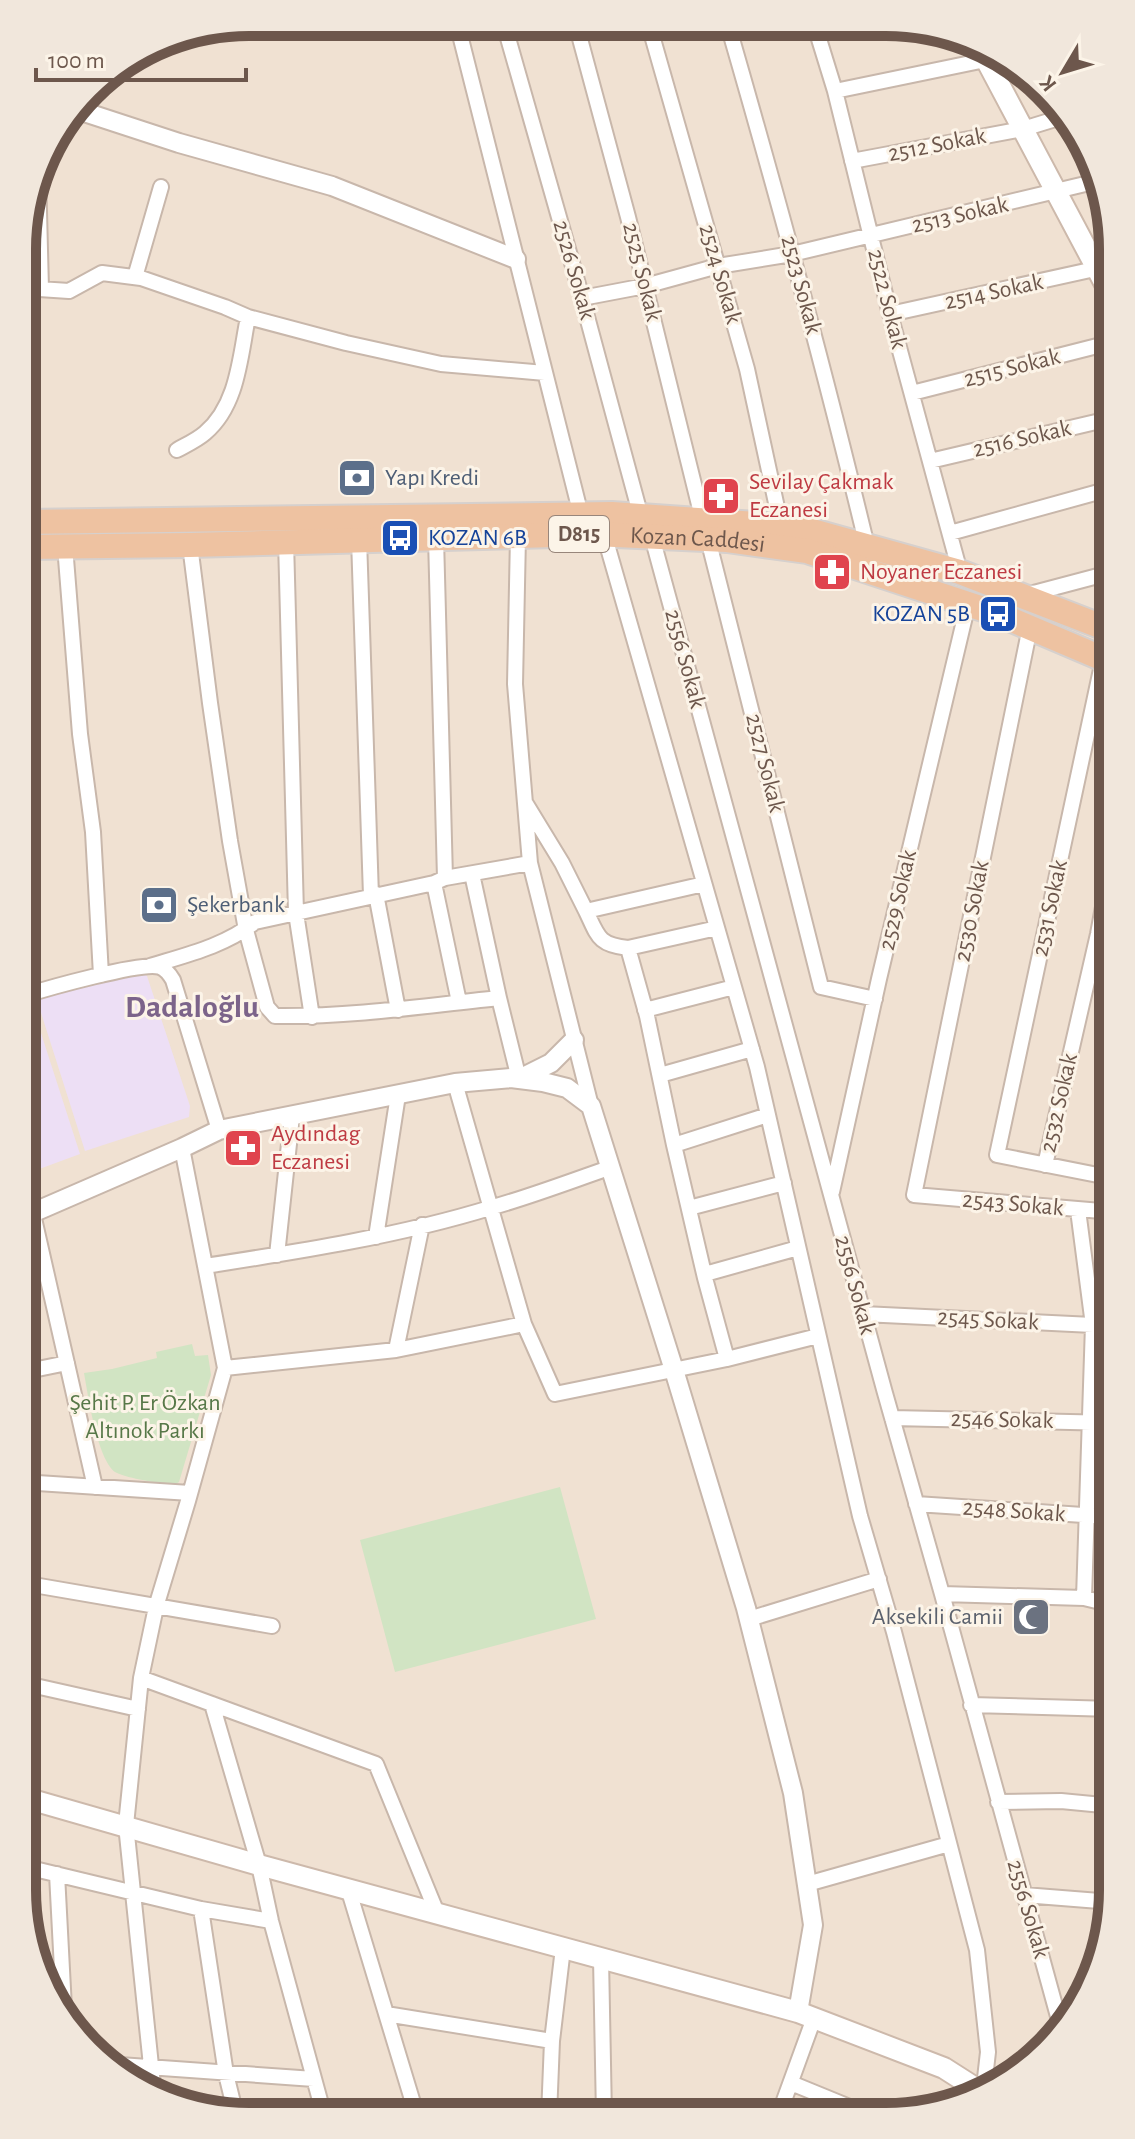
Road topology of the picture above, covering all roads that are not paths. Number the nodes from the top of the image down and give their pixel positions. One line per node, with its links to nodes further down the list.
1 (460, 36): 20 (street)
2 (507, 36): 28 (street, 2526 Sokak)
3 (579, 36): 25 (street, 2525 Sokak)
4 (652, 36): 22 (street, 2524 Sokak)
5 (731, 36): 19 (street, 2523 Sokak)
6 (818, 36): 9 (street, 2522 Sokak)
7 (981, 59): 9 (street)
8 (992, 65): 12 (main road)
9 (835, 91): 13 (street, 2522 Sokak)
10 (86, 112): 20 (street)
11 (1055, 119): 12 (street, 2512 Sokak)
12 (1023, 129): 13 (street, 2512 Sokak); 16 (main road)
13 (852, 161): 18 (street, 2522 Sokak)
14 (1089, 183): 16 (street, 2513 Sokak)
15 (161, 187): 24 (street)
16 (1056, 192): 18 (street, 2513 Sokak); 21 (main road)
17 (39, 215): 27 (street)
18 (872, 236): 19 (street, 2513 Sokak); 29 (street, 2522 Sokak)
19 (792, 254): 22 (street, 2513 Sokak); 51 (street, 2523 Sokak)
20 (516, 259): 32 (street)
21 (1099, 259)
22 (718, 266): 25 (street, 2513 Sokak); 40 (street, 2524 Sokak)
23 (1099, 269): 29 (street, 2514 Sokak)
24 (135, 277): 27 (street); 30 (street)
25 (645, 286): 28 (street, 2513 Sokak); 42 (street, 2525 Sokak)
26 (36, 289): 27 (street)
27 (41, 289)
28 (582, 298): 41 (street, 2526 Sokak)
29 (890, 314): 33 (street, 2522 Sokak)
30 (248, 317): 32 (street); 35 (street)
31 (1099, 346): 33 (street, 2515 Sokak)
32 (545, 373): 38 (street)
33 (912, 393): 36 (street, 2522 Sokak)
34 (1099, 421): 36 (street, 2516 Sokak)
35 (177, 450)
36 (930, 461): 43 (street, 2522 Sokak)
37 (1099, 492): 43 (street)
38 (581, 515): 39 (highway, Kozan Caddesi / D815); 41 (highway, Kozan Caddesi / D815)
39 (36, 522)
40 (781, 526): 42 (highway, Kozan Caddesi / D815); 51 (highway, Kozan Caddesi / D815)
41 (646, 527): 42 (highway, Kozan Caddesi / D815); 44 (highway, Kozan Caddesi / D815); 100 (street, 2556 Sokak)
42 (706, 530): 56 (highway, Kozan Caddesi / D815); 78 (street, 2527 Sokak)
43 (950, 533): 53 (street, 2522 Sokak)
44 (604, 534): 45 (highway, Kozan Caddesi / D815); 65 (street)
45 (518, 536): 46 (highway, Kozan Caddesi / D815); 61 (street)
46 (436, 538): 47 (highway, Kozan Caddesi / D815); 64 (street)
47 (359, 539): 48 (highway, Kozan Caddesi / D815); 66 (street)
48 (286, 541): 49 (highway, Kozan Caddesi / D815); 68 (street)
49 (190, 545): 50 (highway, Kozan Caddesi / D815); 71 (street)
50 (65, 546): 52 (highway, Kozan Caddesi / D815); 74 (street)
51 (867, 546): 53 (highway, Kozan Caddesi / D815)
52 (36, 547)
53 (960, 572): 55 (highway, Kozan Caddesi / D815)
54 (1099, 576): 55 (street)
55 (1022, 596): 57 (highway, Kozan Caddesi / D815)
56 (968, 604): 58 (highway, Kozan Caddesi / D815); 78 (street, 2529 Sokak)
57 (1099, 626)
58 (1030, 627): 59 (highway, Kozan Caddesi / D815); 99 (street, 2530 Sokak)
59 (1099, 658)
60 (1099, 702): 95 (street, 2531 Sokak)
61 (524, 801): 62 (street); 67 (street)
62 (530, 863): 63 (street); 83 (street)
63 (472, 874): 64 (street); 77 (street)
64 (439, 880): 66 (street); 79 (street)
65 (704, 884): 67 (street); 69 (street)
66 (373, 895): 68 (street); 80 (street)
67 (586, 911): 72 (street)
68 (296, 913): 71 (street); 82 (street)
69 (717, 928): 72 (street); 75 (street)
70 (1099, 929): 95 (street, 2532 Sokak)
71 (246, 930): 73 (street); 82 (street)
72 (628, 948): 81 (street)
73 (150, 966): 74 (street); 92 (street)
74 (101, 975): 76 (street)
75 (734, 987): 81 (street); 84 (street)
76 (36, 992)
77 (499, 998): 79 (street); 86 (street)
78 (875, 999): 100 (street, 2529 Sokak)
79 (459, 1002): 80 (street)
80 (398, 1010): 82 (street)
81 (645, 1010): 85 (street)
82 (312, 1017)
83 (574, 1040): 86 (street); 89 (street)
84 (752, 1049): 85 (street); 90 (street)
85 (660, 1075): 93 (street)
86 (519, 1079): 87 (street); 89 (street)
87 (455, 1083): 88 (street); 101 (street)
88 (398, 1095): 91 (street); 107 (street)
89 (591, 1106): 96 (street)
90 (768, 1115): 93 (street); 98 (street)
91 (292, 1116): 92 (street); 110 (street)
92 (219, 1130): 94 (street)
93 (674, 1145): 102 (street)
94 (182, 1148): 105 (street); 111 (street)
95 (1045, 1165): 97 (street)
96 (609, 1168): 101 (street); 123 (street)
97 (1099, 1175)
98 (784, 1183): 102 (street); 109 (street)
99 (914, 1195): 103 (street, 2543 Sokak)
100 (831, 1197): 113 (street, 2556 Sokak)
101 (492, 1208): 106 (street); 114 (street)
102 (689, 1208): 112 (street)
103 (1078, 1210): 104 (street, 2543 Sokak); 115 (street)
104 (1099, 1211)
105 (36, 1212)
106 (422, 1225): 107 (street); 118 (street)
107 (376, 1237): 110 (street)
108 (36, 1246): 120 (street)
109 (798, 1248): 112 (street); 117 (street)
110 (277, 1255): 111 (street)
111 (205, 1266): 121 (street)
112 (705, 1274): 119 (street)
113 (863, 1314): 115 (street, 2545 Sokak); 124 (street, 2556 Sokak)
114 (524, 1324): 118 (street); 123 (street)
115 (1093, 1325): 116 (street, 2545 Sokak); 125 (street)
116 (1099, 1325)
117 (818, 1336): 119 (street); 133 (street)
118 (396, 1350): 121 (street)
119 (727, 1359): 123 (street)
120 (67, 1363): 122 (street); 128 (street)
121 (225, 1368): 129 (street)
122 (36, 1369)
123 (674, 1370): 139 (street)
124 (892, 1418): 125 (street, 2546 Sokak); 130 (street, 2556 Sokak)
125 (1089, 1422): 126 (street, 2546 Sokak); 131 (street)
126 (1099, 1422)
127 (36, 1483): 128 (street)
128 (95, 1487): 129 (street)
129 (190, 1493): 138 (street)
130 (916, 1504): 131 (street, 2548 Sokak); 135 (street, 2556 Sokak)
131 (1087, 1515): 132 (street, 2548 Sokak); 136 (street)
132 (1099, 1516)
133 (879, 1579): 139 (street); 151 (street)
134 (36, 1586): 138 (street)
135 (942, 1594): 136 (street); 144 (street, 2556 Sokak)
136 (1084, 1598): 137 (street)
137 (1099, 1602)
138 (156, 1607): 140 (street); 141 (street)
139 (749, 1619): 155 (street)
140 (272, 1626)
141 (141, 1678): 143 (street); 145 (street)
142 (36, 1686): 145 (street)
143 (212, 1704): 152 (street); 161 (street)
144 (971, 1705): 146 (street); 148 (street, 2556 Sokak)
145 (138, 1709): 150 (street)
146 (1099, 1709)
147 (36, 1801): 150 (main road)
148 (998, 1802): 149 (street); 158 (street, 2556 Sokak)
149 (1099, 1805)
150 (126, 1825): 152 (main road); 157 (street)
151 (949, 1844): 155 (street); 174 (street)
152 (259, 1865): 156 (main road); 162 (street)
153 (36, 1869): 154 (street)
154 (57, 1874): 157 (street); 165 (street)
155 (807, 1884): 168 (street)
156 (348, 1888): 161 (main road); 166 (street)
157 (134, 1892): 160 (street); 171 (street)
158 (1024, 1895): 159 (street); 167 (street, 2556 Sokak)
159 (1099, 1901)
160 (201, 1909): 162 (street); 172 (street)
161 (437, 1913): 163 (main road)
162 (271, 1921): 173 (street)
163 (563, 1948): 164 (main road); 169 (street)
164 (601, 1958): 168 (main road); 182 (street)
165 (63, 1993)
166 (386, 2014): 169 (street); 180 (street)
167 (1059, 2014)
168 (806, 2015): 176 (street); 177 (main road)
169 (552, 2041): 181 (street)
170 (128, 2065): 171 (street)
171 (151, 2067): 172 (street); 175 (street)
172 (226, 2074): 173 (street); 178 (street)
173 (314, 2079): 179 (street)
174 (984, 2079)
175 (152, 2080)
176 (791, 2083): 183 (street); 184 (street)
177 (973, 2084)
178 (233, 2102)
179 (321, 2103)
180 (413, 2103)
181 (550, 2103)
182 (604, 2103)
183 (783, 2103)
184 (840, 2103)

